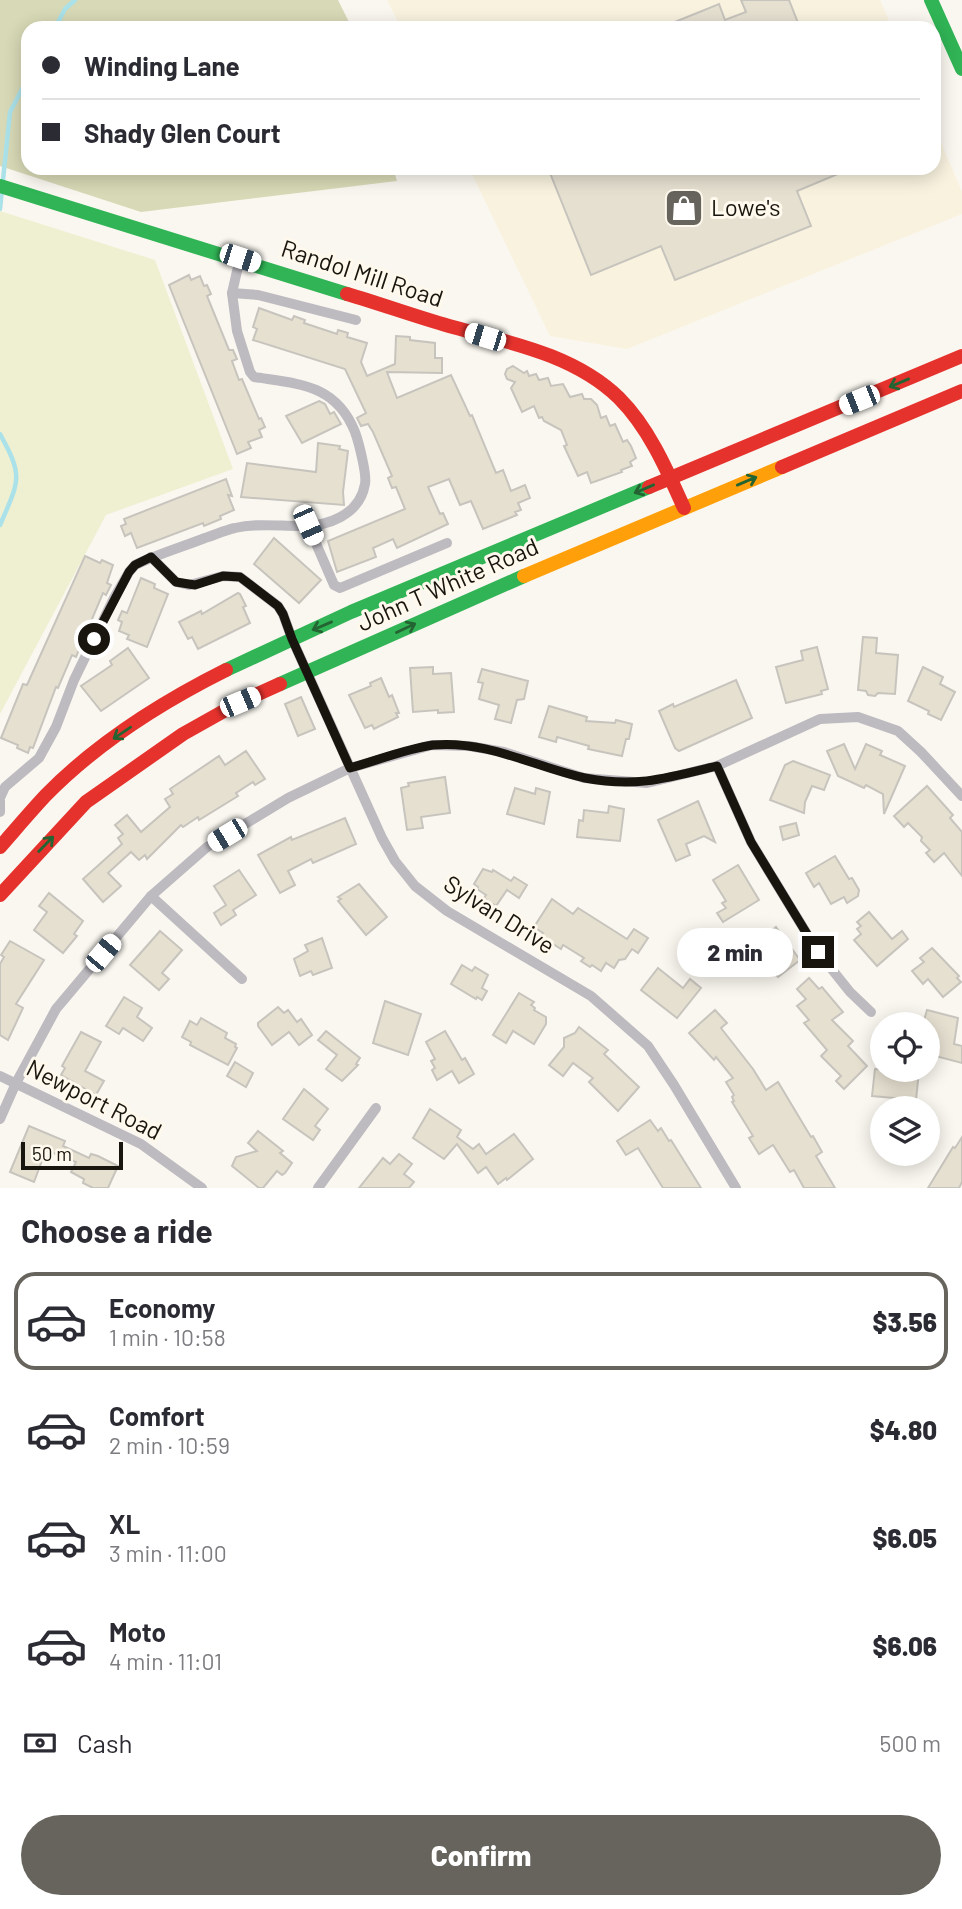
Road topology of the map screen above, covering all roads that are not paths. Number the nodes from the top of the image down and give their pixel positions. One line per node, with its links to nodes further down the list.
1 (931, 0): 2 (street)
2 (940, 21)
3 (941, 22): 4 (street)
4 (962, 69)
5 (0, 186): 6 (street, Randol Mill Road)
6 (240, 258): 7 (street); 11 (street, Randol Mill Road)
7 (232, 293): 8 (street); 13 (street)
8 (356, 320)
9 (962, 356): 11 (street, John T White Road, one-way to 11)
10 (962, 391): 12 (street, John T White Road, one-way to 10)
11 (671, 477): 12 (street, Randol Mill Road); 16 (street, John T White Road, one-way to 16)
12 (684, 508): 17 (street, John T White Road, one-way to 12)
13 (308, 525): 14 (street); 15 (street)
14 (447, 543)
15 (151, 557): 16 (street, Sylvan Drive); 21 (street)
16 (292, 639): 17 (street, Sylvan Drive); 22 (street, John T White Road, one-way to 22)
17 (308, 673): 19 (street, Sylvan Drive); 24 (street, John T White Road, one-way to 17)
18 (717, 766): 19 (street); 20 (street); 27 (street)
19 (350, 768): 25 (street); 34 (street, Sylvan Drive)
20 (962, 796)
21 (1, 811): 22 (street)
22 (16, 827): 23 (street, John T White Road)
23 (0, 847)
24 (0, 895)
25 (151, 897): 26 (street); 29 (street)
26 (242, 979)
27 (871, 1012)
28 (0, 1076): 29 (street, Newport Road)
29 (16, 1083): 31 (street); 32 (street, Newport Road)
30 (376, 1108): 33 (street)
31 (0, 1119)
32 (202, 1188)
33 (318, 1188)
34 (736, 1188)

